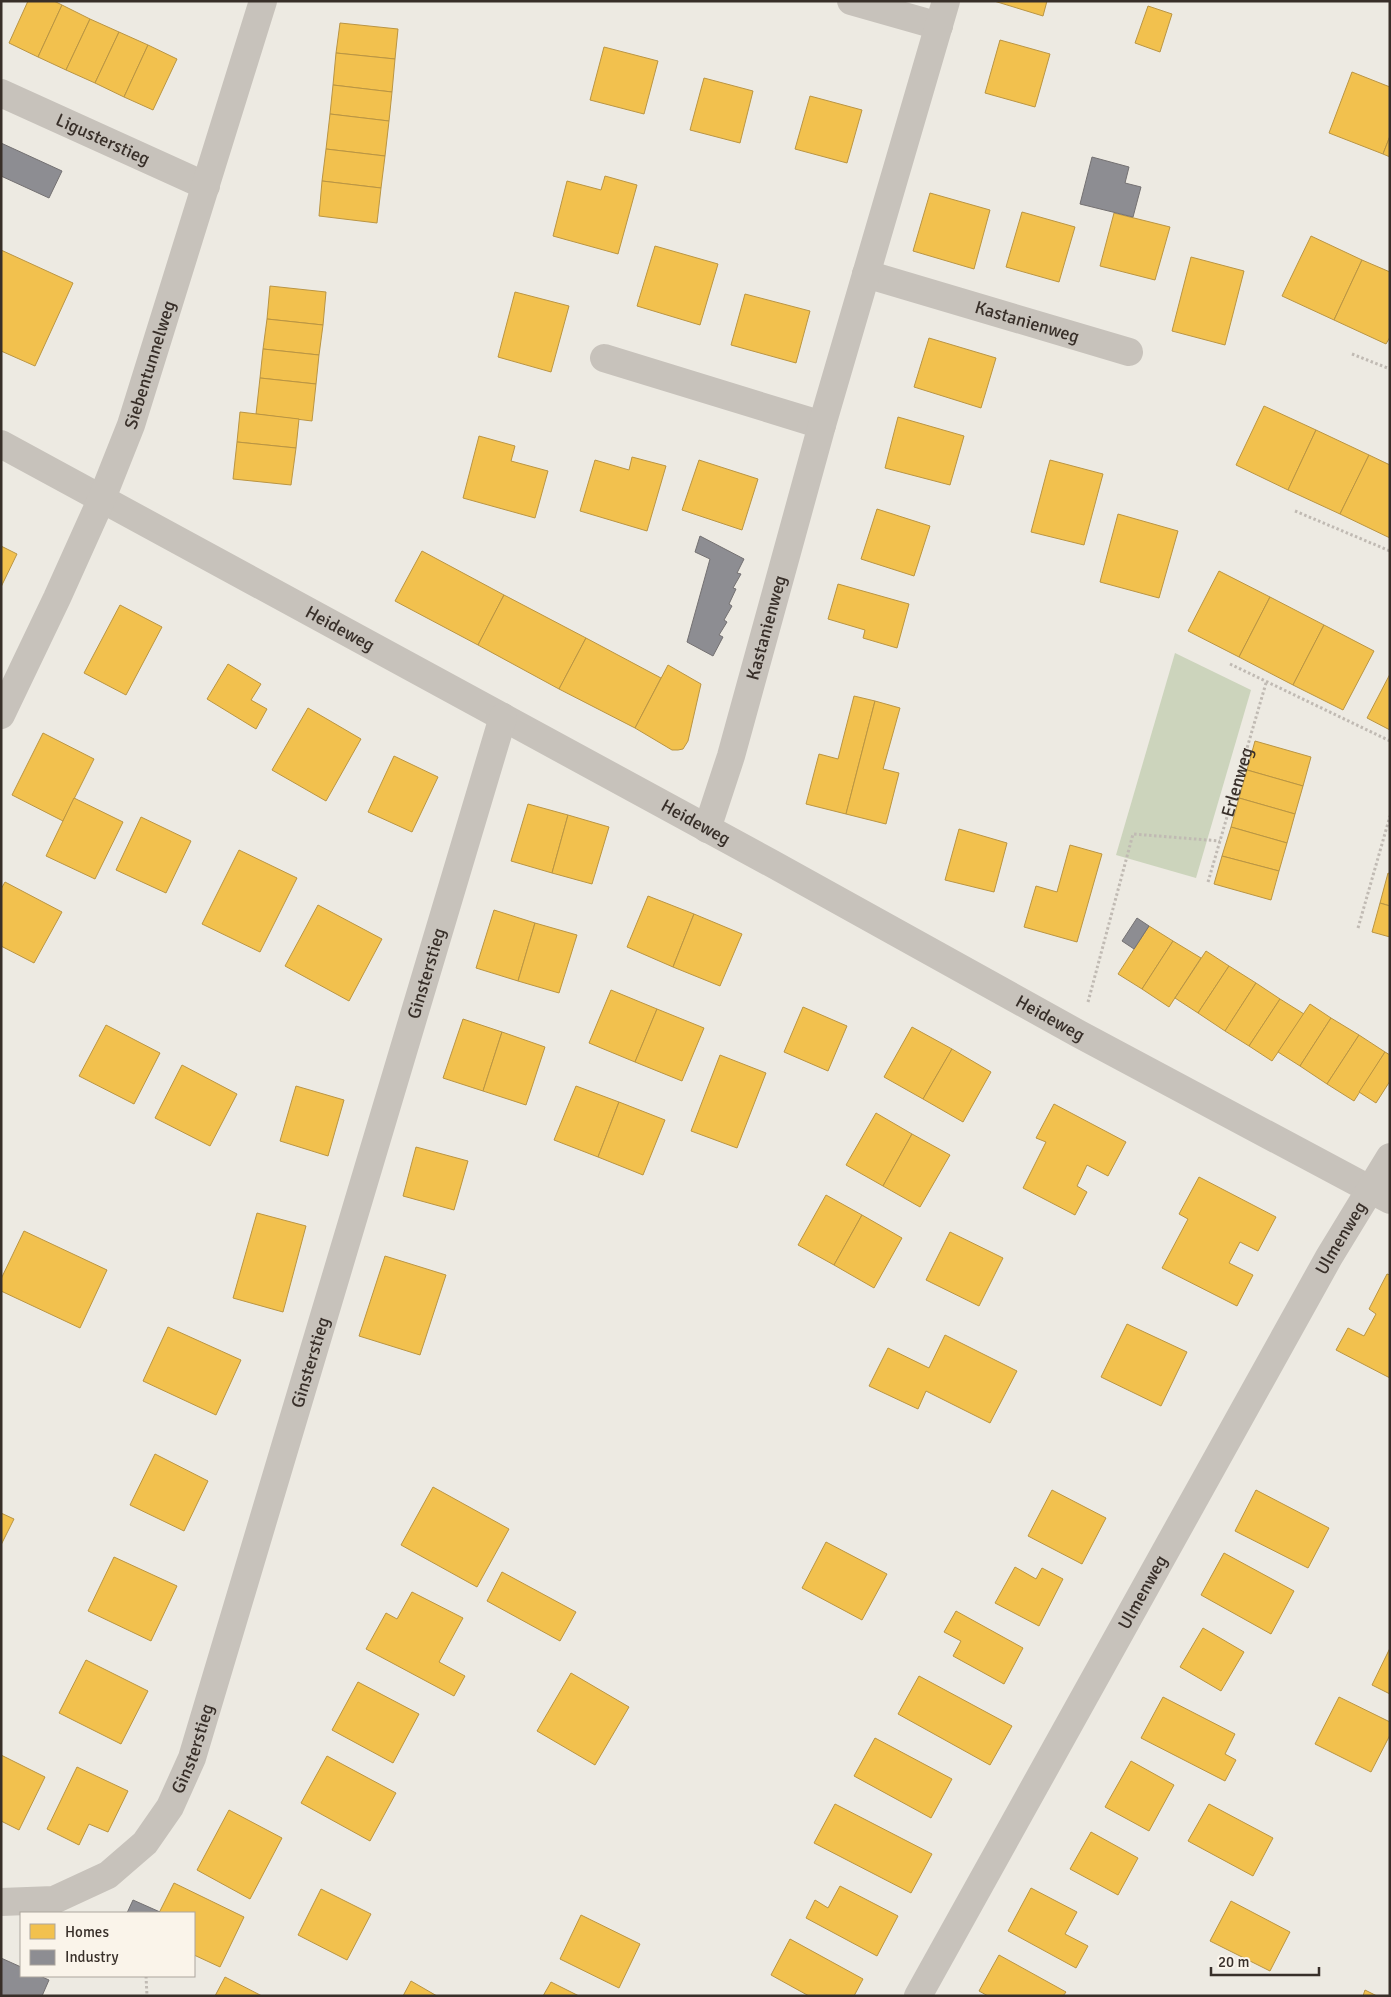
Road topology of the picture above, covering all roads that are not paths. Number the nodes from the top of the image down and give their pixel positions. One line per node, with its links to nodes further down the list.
1 (263, 1): 5 (street, Siebentunnelweg)
2 (851, 1): 3 (street, Kastanienweg)
3 (942, 14): 6 (street, Kastanienweg)
4 (1, 92): 5 (street, Ligusterstieg)
5 (206, 186): 11 (street, Siebentunnelweg)
6 (866, 274): 7 (street, Kastanienweg); 9 (street, Kastanienweg)
7 (1129, 352)
8 (604, 358): 9 (street)
9 (822, 425): 14 (street, Kastanienweg)
10 (1, 444): 11 (street, Heideweg)
11 (102, 498): 12 (street, Siebentunnelweg); 13 (street, Heideweg)
12 (1, 714)
13 (503, 717): 14 (street, Heideweg); 17 (street, Ginsterstieg)
14 (707, 829): 16 (street, Heideweg)
15 (1390, 1157): 16 (street)
16 (1379, 1194): 18 (street, Ulmenweg)
17 (1, 1902)
18 (918, 1996)

